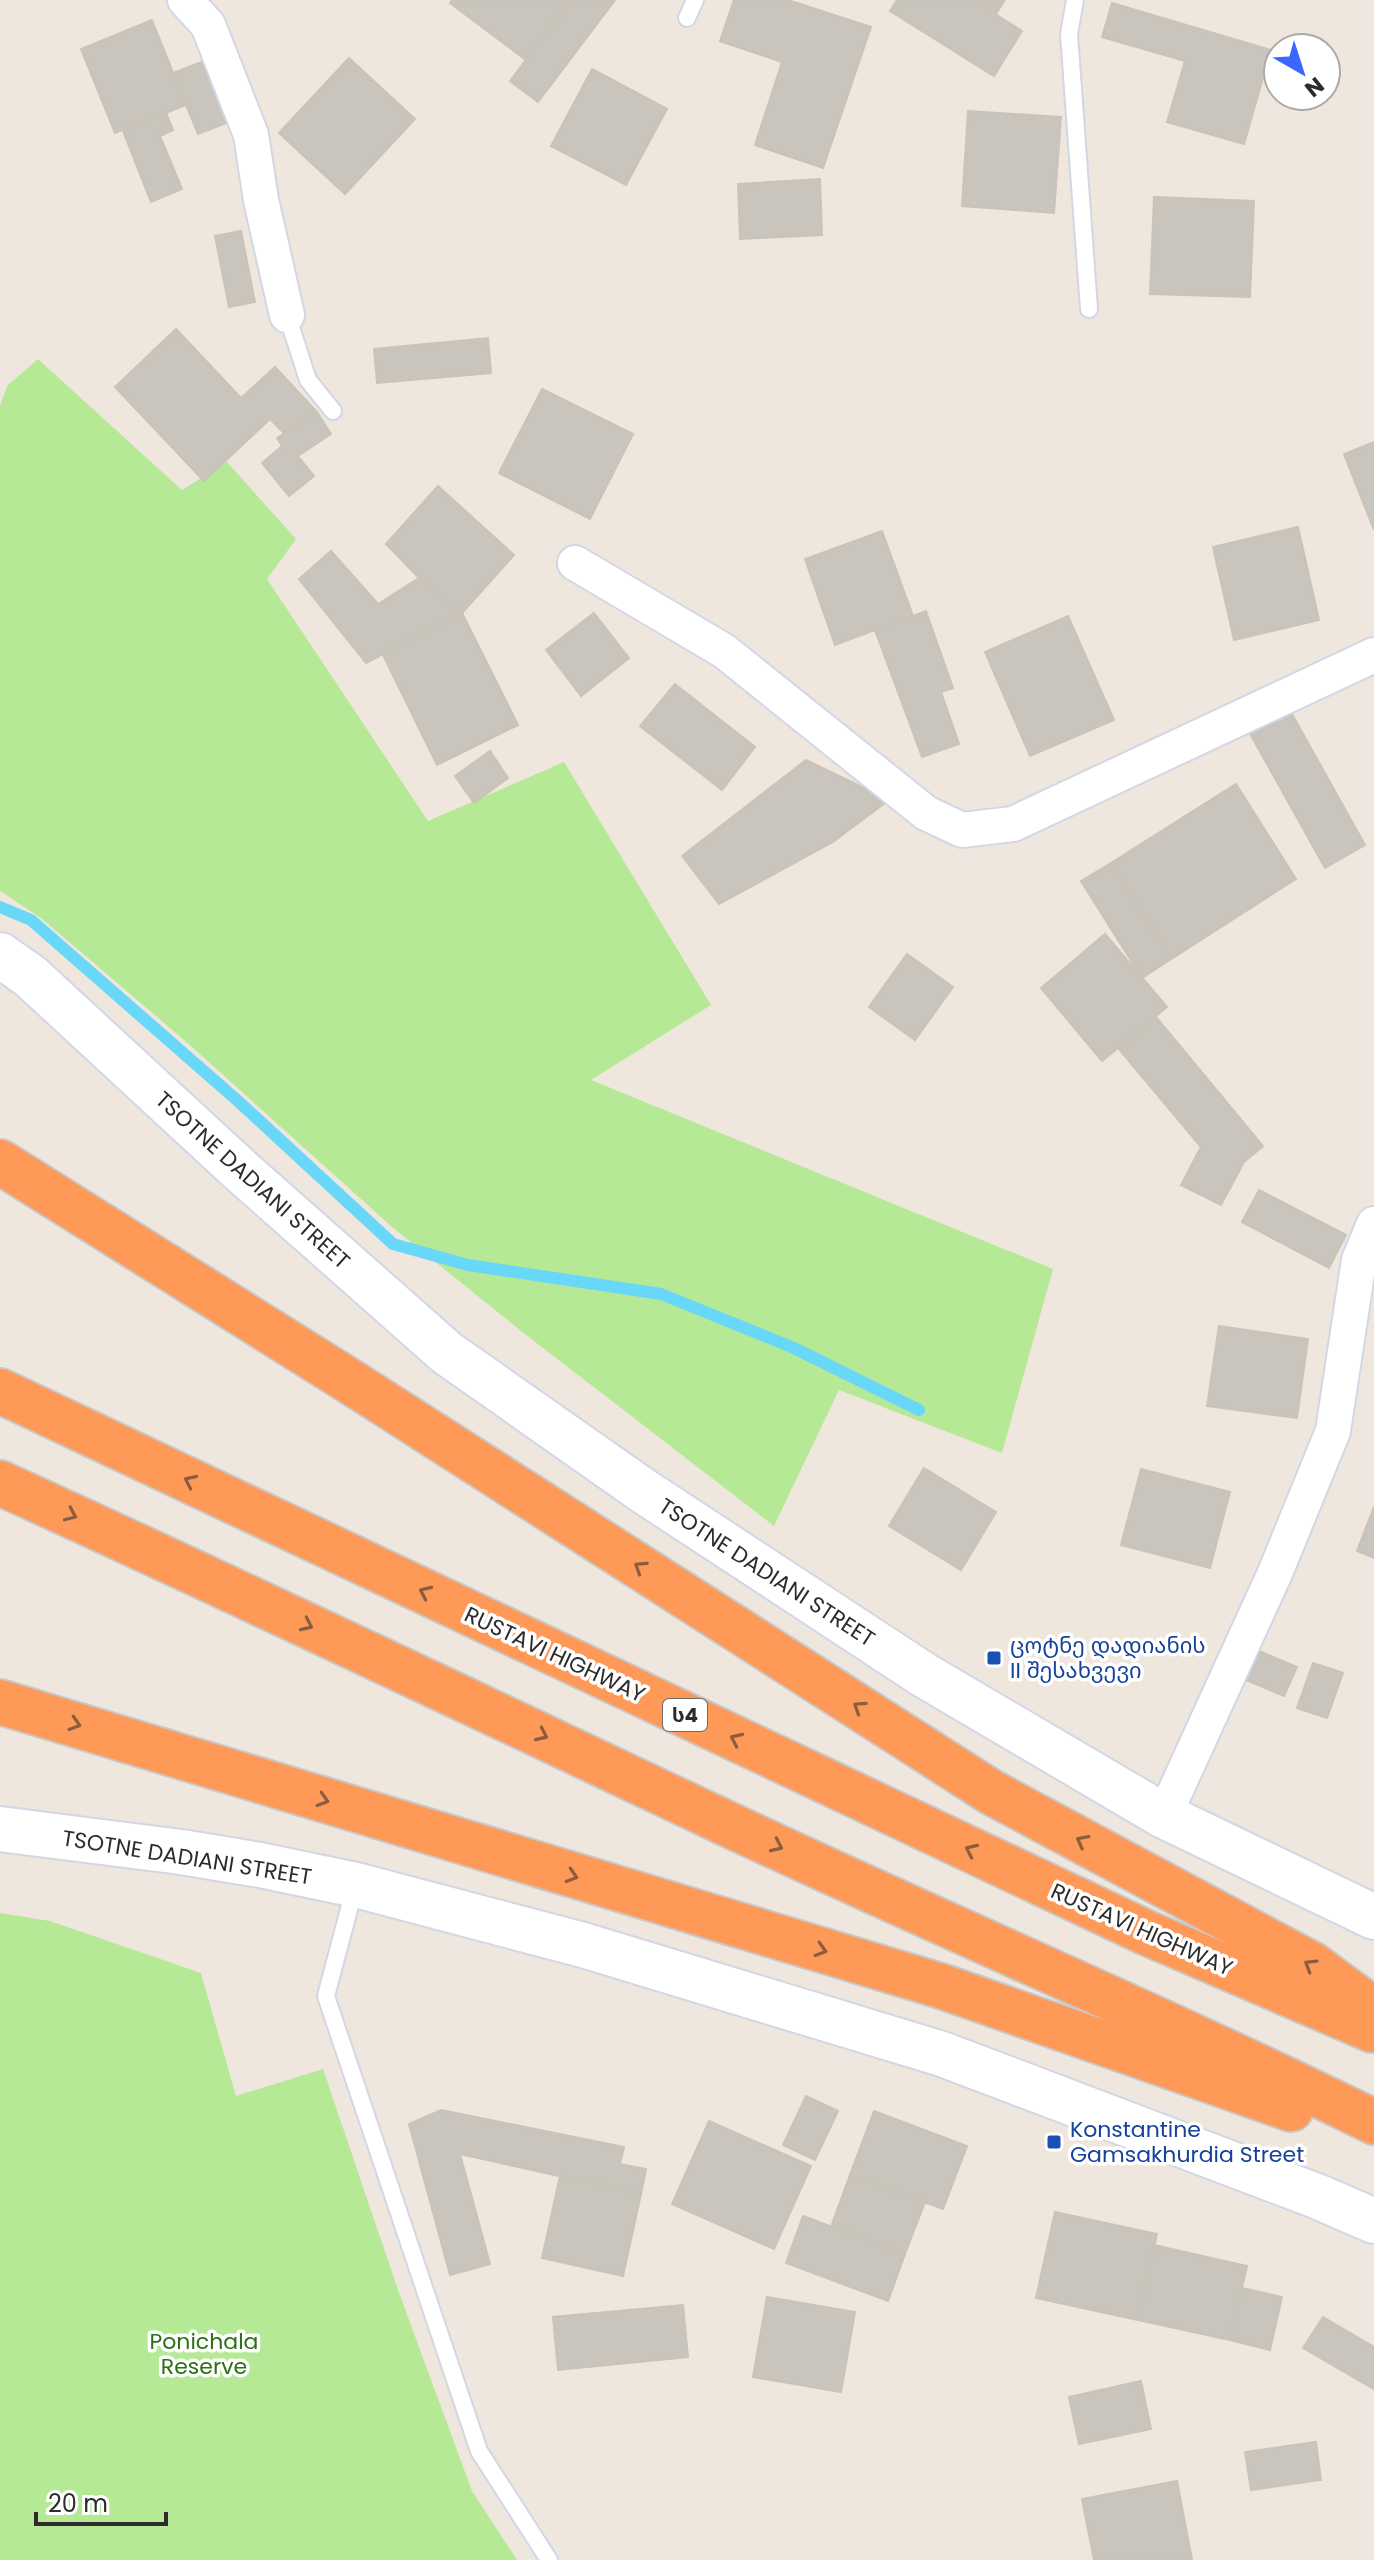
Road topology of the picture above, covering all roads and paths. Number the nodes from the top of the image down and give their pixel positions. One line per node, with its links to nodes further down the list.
1 (185, 0): 6 (street)
2 (695, 0): 4 (lane)
3 (1075, 0): 5 (lane)
4 (687, 18)
5 (1089, 309)
6 (287, 315): 7 (lane)
7 (333, 411)
8 (575, 563): 9 (street)
9 (1374, 655)
10 (0, 955): 16 (street, TSOTNE DADIANI STREET)
11 (0, 1162): 20 (highway, one-way to 11)
12 (1374, 1224): 16 (street)
13 (0, 1391): 21 (highway, RUSTAVI HIGHWAY / ს4, one-way to 13)
14 (0, 1483): 22 (highway, one-way to 22)
15 (0, 1702): 23 (highway, one-way to 23)
16 (1164, 1816): 19 (street, TSOTNE DADIANI STREET)
17 (0, 1829): 18 (street, TSOTNE DADIANI STREET)
18 (356, 1885): 24 (street, TSOTNE DADIANI STREET); 25 (lane)
19 (1374, 1917)
20 (1374, 2010)
21 (1374, 2031)
22 (1374, 2122)
23 (1374, 2138)
24 (1374, 2221)
25 (549, 2560)

